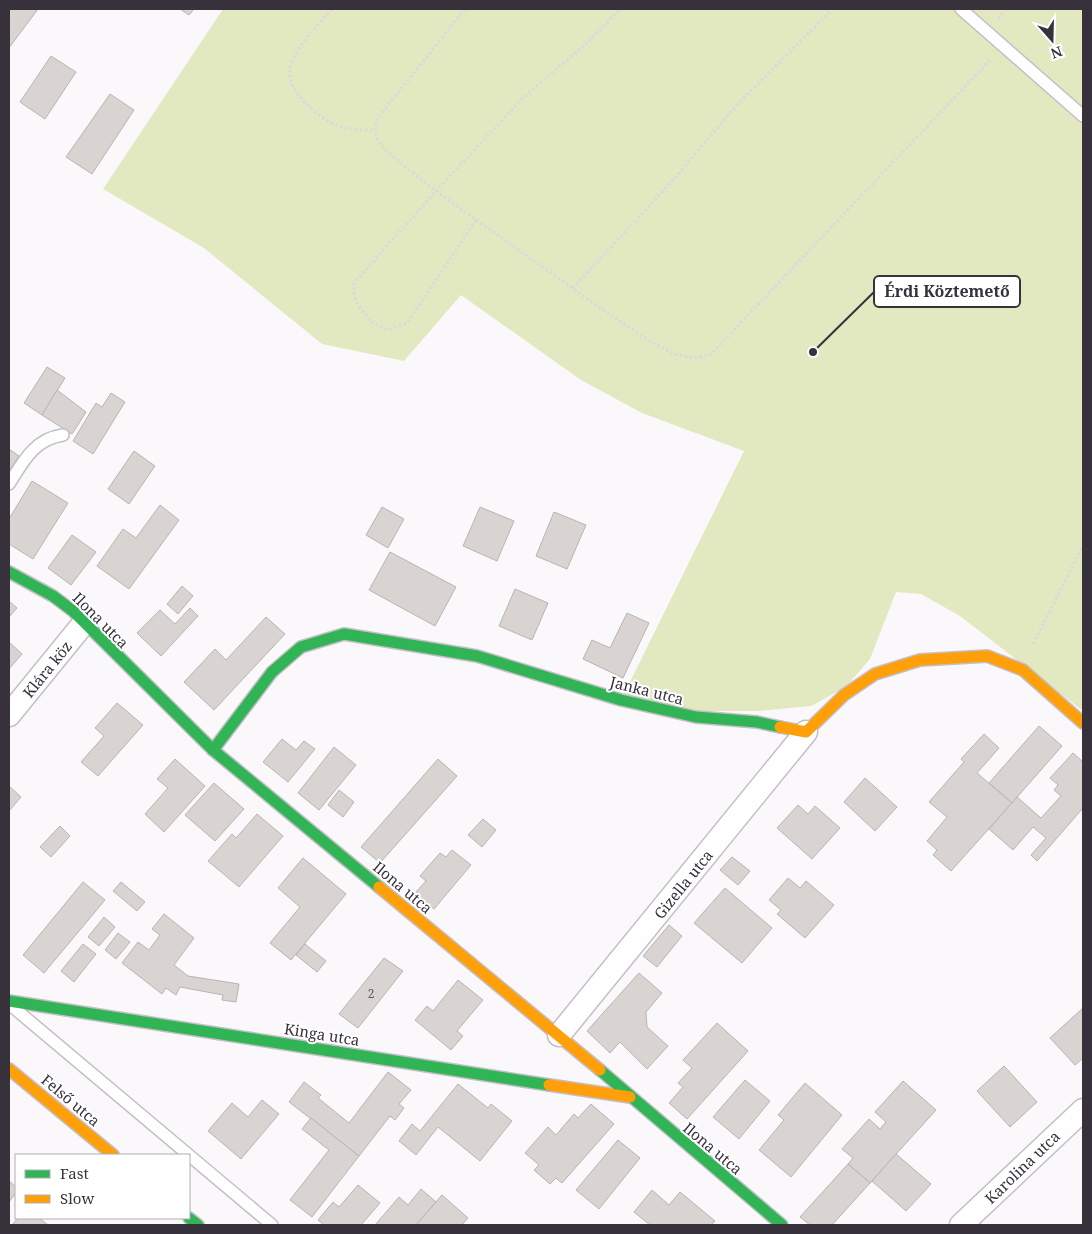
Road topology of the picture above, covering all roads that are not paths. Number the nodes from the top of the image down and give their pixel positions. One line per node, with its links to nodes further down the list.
1 (961, 9): 2 (lane)
2 (1083, 116)
3 (63, 435): 4 (lane)
4 (9, 484)
5 (9, 572): 6 (street, Ilona utca)
6 (84, 623): 7 (street, Klára köz); 10 (street, Ilona utca)
7 (9, 716)
8 (1083, 723): 9 (street)
9 (806, 732): 10 (street, Janka utca); 12 (street, Gizella utca)
10 (214, 750): 12 (street, Ilona utca)
11 (9, 1002): 14 (street, Kinga utca); 17 (lane)
12 (559, 1035): 14 (street, Ilona utca)
13 (9, 1069): 16 (street, Felső utca)
14 (630, 1097): 20 (street, Ilona utca)
15 (1083, 1110): 21 (street, Karolina utca)
16 (112, 1154)
17 (188, 1154)
18 (190, 1155): 19 (lane)
19 (272, 1225)
20 (782, 1225)
21 (961, 1225)

